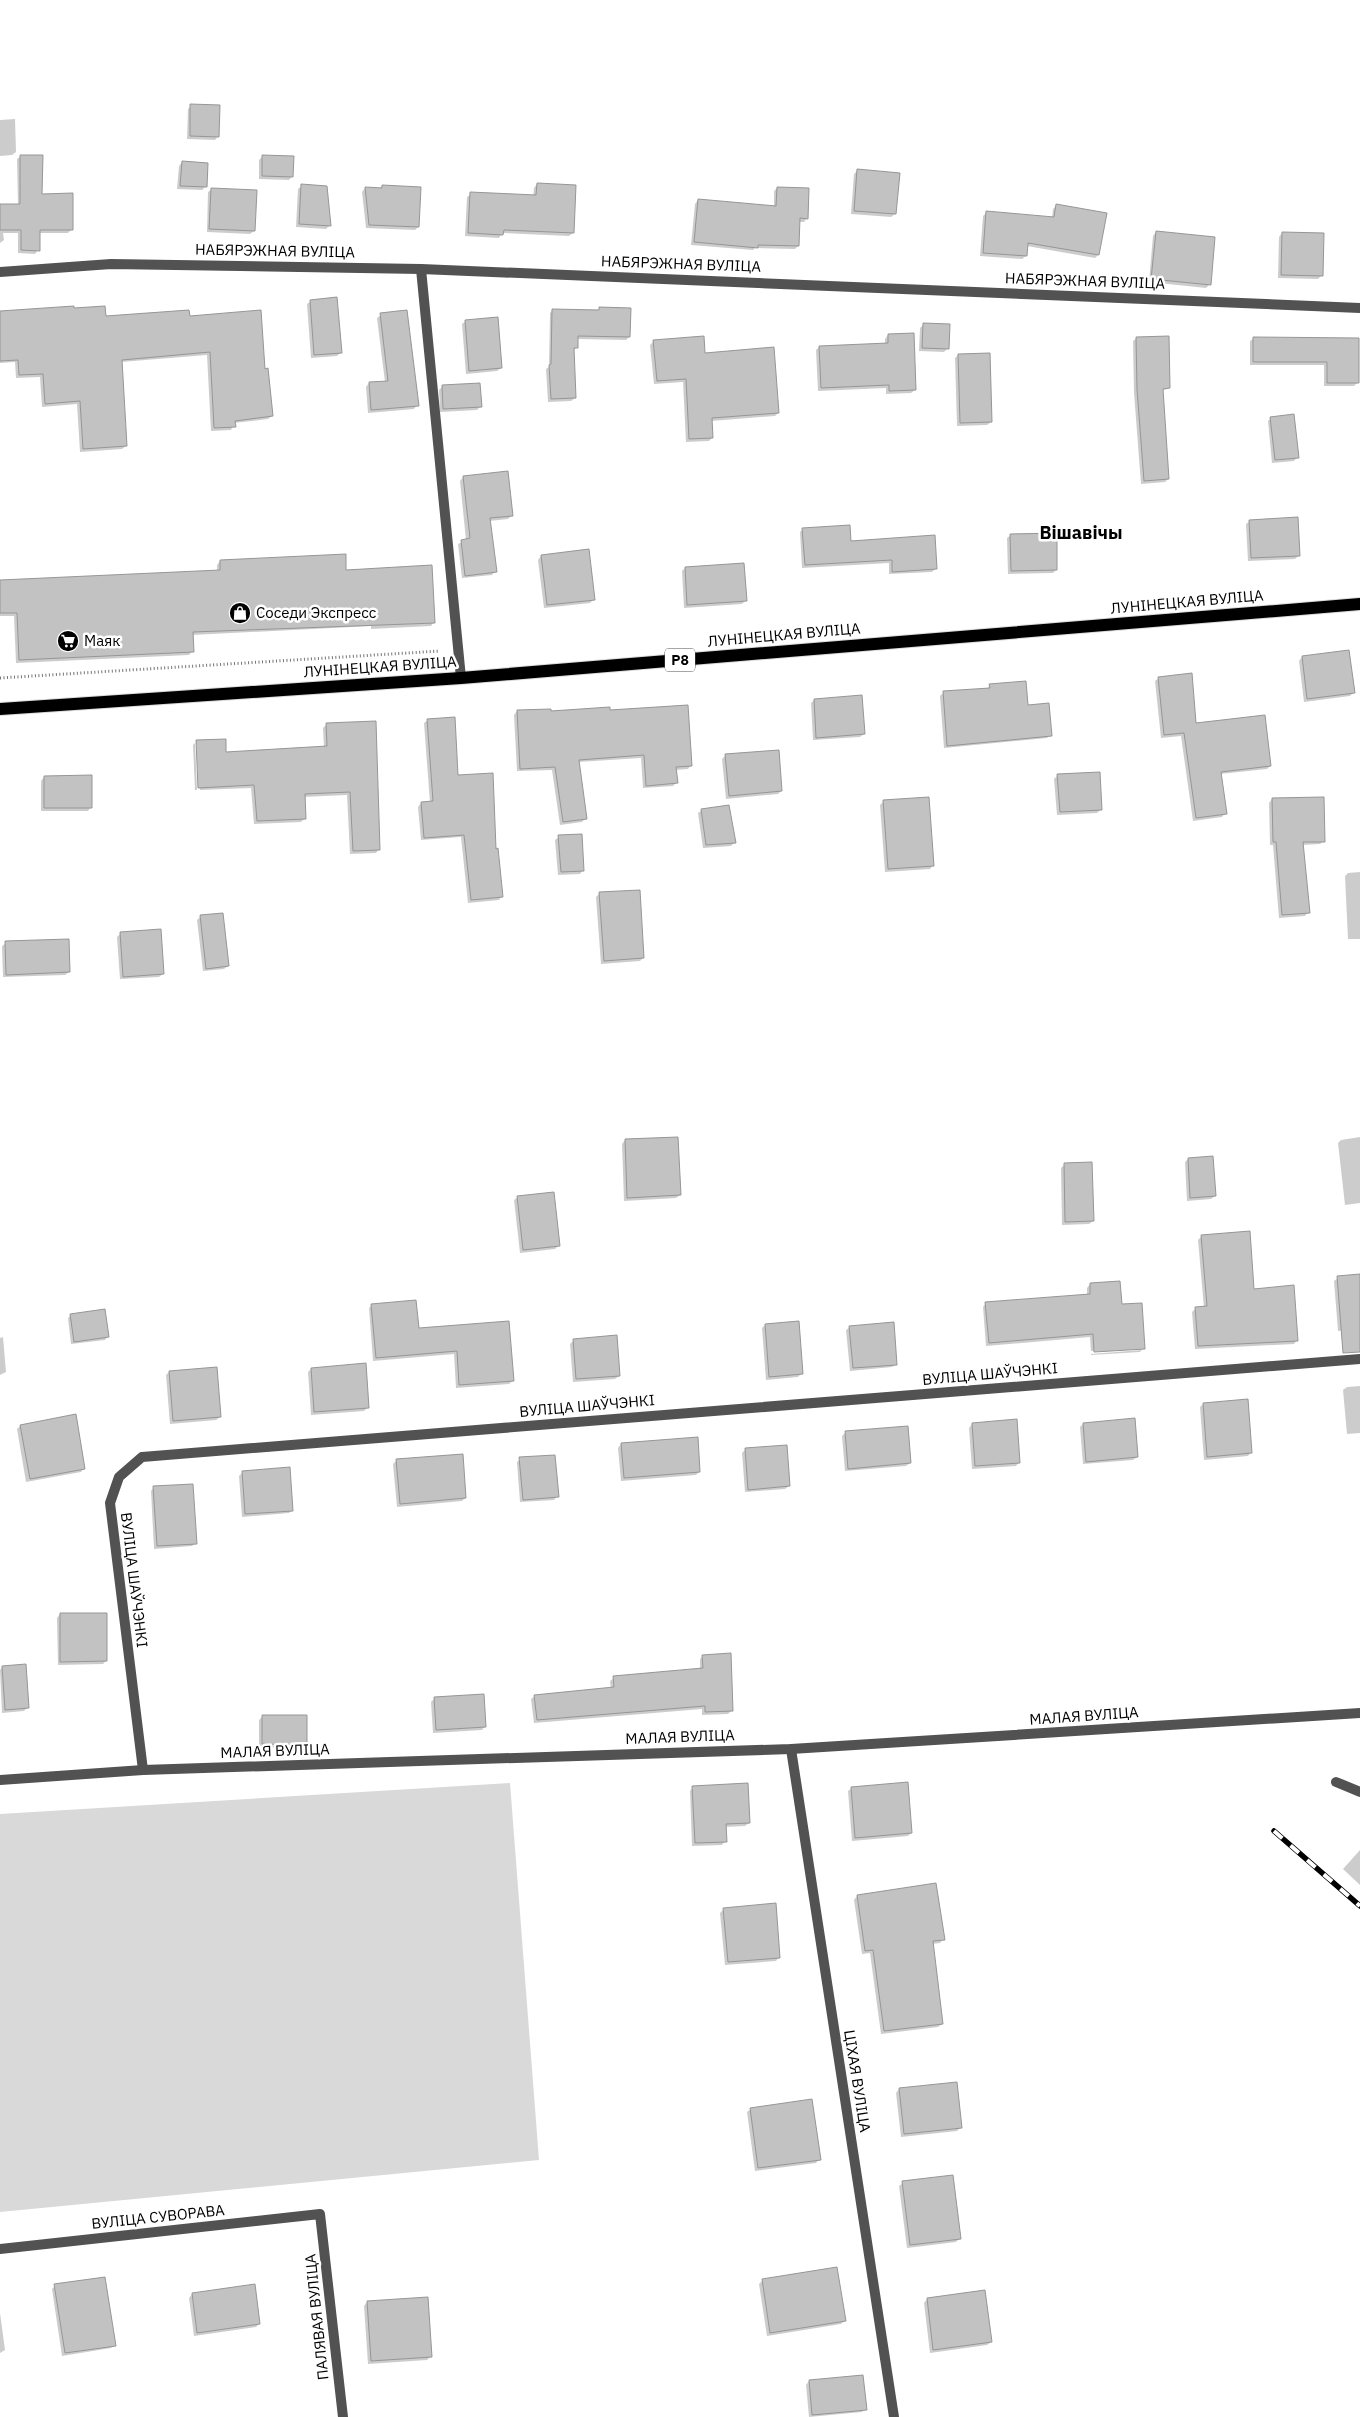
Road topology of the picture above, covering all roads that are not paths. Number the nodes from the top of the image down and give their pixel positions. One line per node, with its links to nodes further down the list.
1 (421, 268): 2 (street, НАБЯРЭЖНАЯ ВУЛІЦА); 3 (street, НАБЯРЭЖНАЯ ВУЛІЦА); 5 (street)
2 (0, 272)
3 (1360, 308)
4 (1360, 604): 5 (main road, ЛУНІНЕЦКАЯ ВУЛІЦА / Р8)
5 (461, 678): 6 (main road, ЛУНІНЕЦКАЯ ВУЛІЦА / Р8)
6 (0, 708)
7 (1360, 1359): 10 (street, ВУЛІЦА ШАЎЧЭНКІ)
8 (1360, 1713): 9 (street, МАЛАЯ ВУЛІЦА)
9 (791, 1749): 10 (street, МАЛАЯ ВУЛІЦА); 17 (street, ЦІХАЯ ВУЛІЦА)
10 (143, 1770): 11 (street, МАЛАЯ ВУЛІЦА)
11 (0, 1780)
12 (1336, 1782): 13 (street)
13 (1360, 1792)
14 (320, 2214): 15 (street, ВУЛІЦА СУВОРАВА); 16 (street, ПАЛЯВАЯ ВУЛІЦА)
15 (0, 2249)
16 (343, 2417)
17 (894, 2417)

